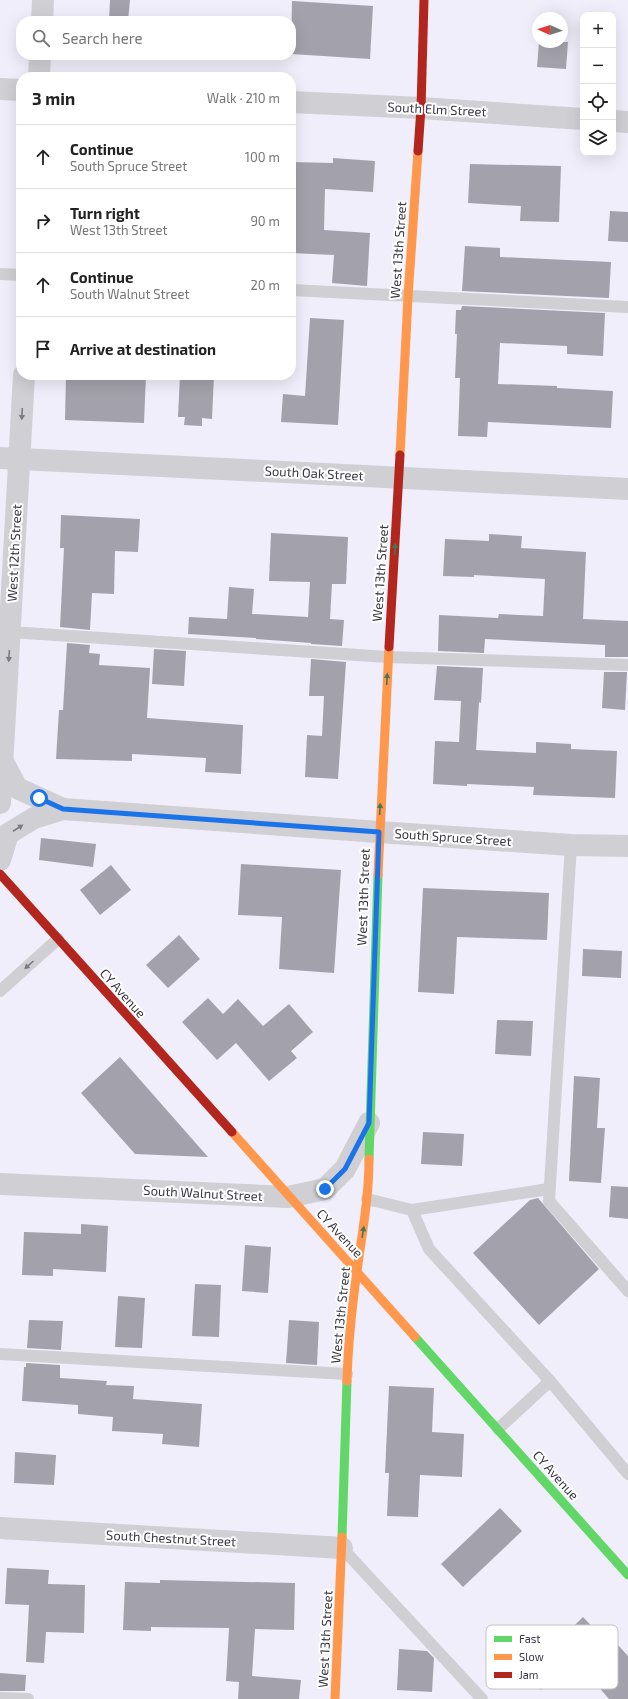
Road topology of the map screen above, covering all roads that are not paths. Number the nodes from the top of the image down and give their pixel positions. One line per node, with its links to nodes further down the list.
1 (43, 0): 3 (street)
2 (424, 0): 9 (street, West 13th Street)
3 (42, 16)
4 (40, 60): 5 (street)
5 (39, 72)
6 (0, 89): 7 (street)
7 (16, 90)
8 (296, 102): 9 (street, South Elm Street)
9 (421, 108): 10 (street, South Elm Street); 16 (street, West 13th Street)
10 (580, 119)
11 (616, 121): 12 (street)
12 (628, 122)
13 (0, 274): 14 (lane)
14 (16, 276)
15 (296, 290): 16 (lane)
16 (408, 297): 17 (lane); 20 (street, West 13th Street)
17 (628, 308)
18 (23, 380): 19 (street, West 12th Street, one-way to 19)
19 (10, 458): 20 (street, South Oak Street); 22 (street, West 12th Street)
20 (399, 478): 21 (street, South Oak Street); 23 (street, West 13th Street, one-way to 20)
21 (628, 489)
22 (10, 632): 23 (lane); 25 (street, West 12th Street, one-way to 25)
23 (388, 657): 24 (lane); 28 (street, West 13th Street, one-way to 23)
24 (628, 665)
25 (1, 761): 26 (street, West 12th Street); 27 (street, South Spruce Street)
26 (0, 803)
27 (63, 809): 28 (street, South Spruce Street); 31 (street, South Spruce Street, one-way to 27)
28 (379, 832): 29 (street, South Spruce Street); 35 (street, West 13th Street)
29 (571, 845): 30 (street, South Spruce Street); 37 (lane)
30 (628, 846)
31 (0, 860)
32 (0, 874): 33 (street, CY Avenue)
33 (58, 939): 34 (lane, one-way to 34); 38 (street, CY Avenue)
34 (0, 991)
35 (369, 1123): 38 (street, South Walnut Street); 39 (street, West 13th Street)
36 (0, 1184): 38 (street, South Walnut Street)
37 (549, 1189): 40 (lane); 42 (lane)
38 (288, 1197): 41 (street, CY Avenue)
39 (367, 1199): 40 (lane); 41 (street, West 13th Street, one-way to 39)
40 (412, 1210): 45 (lane)
41 (357, 1271): 44 (street, West 13th Street); 46 (street, CY Avenue)
42 (628, 1291)
43 (0, 1354): 44 (lane)
44 (347, 1374): 49 (street, West 13th Street)
45 (550, 1381): 46 (lane); 47 (lane)
46 (498, 1429): 50 (street, CY Avenue)
47 (628, 1474)
48 (0, 1528): 49 (street, South Chestnut Street)
49 (342, 1548): 53 (street, West 13th Street); 54 (lane)
50 (628, 1575)
51 (0, 1698): 52 (lane)
52 (28, 1699)
53 (335, 1699)
54 (482, 1699)

